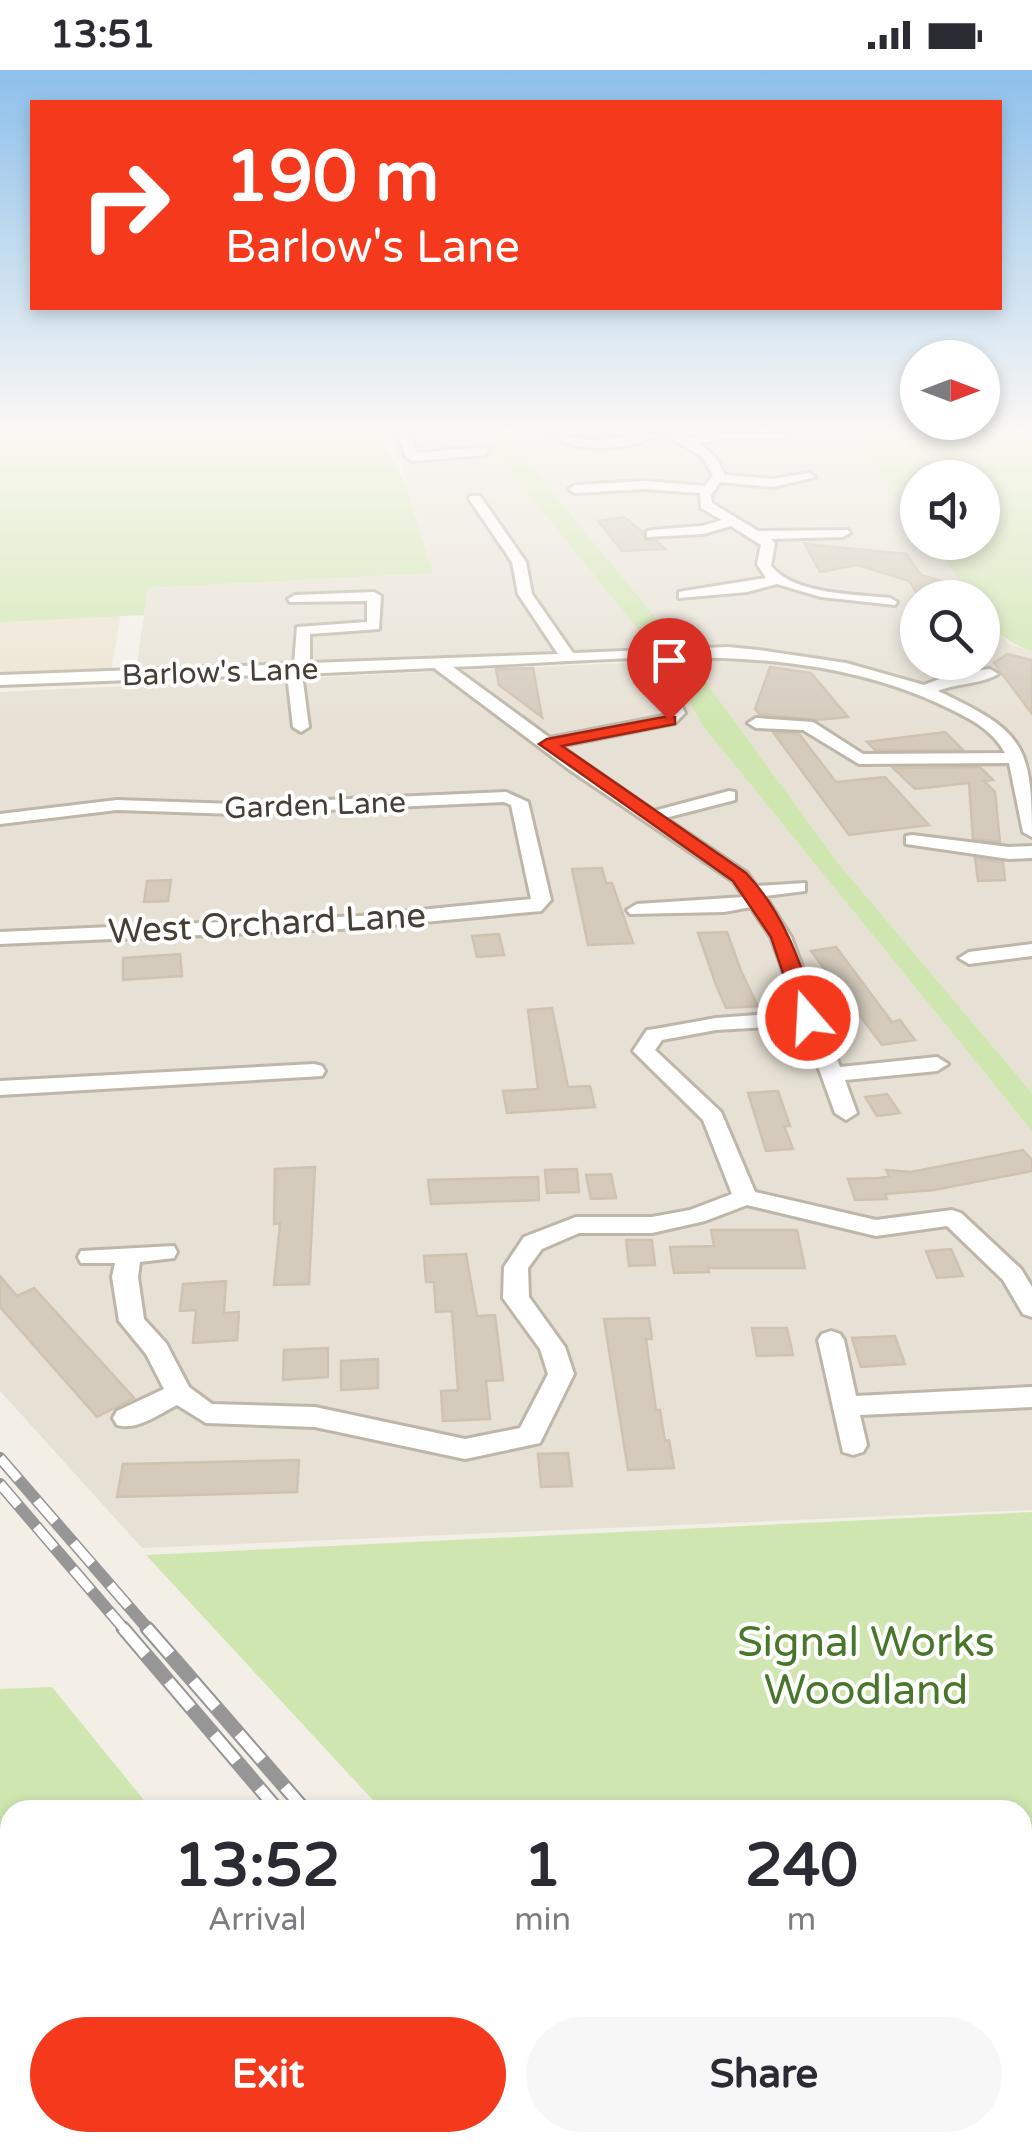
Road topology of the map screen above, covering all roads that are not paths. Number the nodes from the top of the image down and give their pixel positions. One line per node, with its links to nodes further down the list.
1 (497, 531): 12 (street)
2 (689, 531): 5 (street)
3 (750, 531): 6 (street)
4 (843, 533): 6 (street)
5 (652, 534)
6 (758, 535): 7 (street)
7 (779, 579): 8 (street); 10 (street)
8 (684, 595)
9 (294, 599): 15 (street)
10 (890, 602)
11 (799, 637): 13 (street)
12 (567, 658): 13 (street, Barlow's Lane); 14 (street, Barlow's Lane)
13 (792, 658): 19 (street, Barlow's Lane)
14 (439, 664): 15 (street, Barlow's Lane); 22 (street)
15 (298, 669): 16 (street, Barlow's Lane); 21 (street)
16 (0, 680)
17 (950, 680): 19 (street)
18 (665, 687): 22 (street)
19 (927, 690): 23 (street, Barlow's Lane)
20 (756, 723): 23 (street)
21 (300, 727)
22 (547, 744): 25 (street)
23 (1015, 758): 27 (street, Barlow's Lane)
24 (729, 796): 25 (street)
25 (654, 816): 31 (street)
26 (0, 819): 32 (street, Garden Lane)
27 (1032, 832)
28 (912, 840): 29 (street)
29 (1032, 852)
30 (798, 887): 31 (street)
31 (756, 896): 33 (street); 37 (street)
32 (534, 907): 34 (street, West Orchard Lane)
33 (637, 910)
34 (0, 938)
35 (1032, 950): 36 (street)
36 (969, 958)
37 (808, 1018): 40 (street); 43 (street)
38 (937, 1064): 40 (street)
39 (314, 1071): 41 (street)
40 (831, 1075): 42 (street)
41 (0, 1088)
42 (846, 1113)
43 (745, 1197): 47 (street); 49 (street)
44 (166, 1252): 45 (street)
45 (129, 1255): 46 (street); 49 (street)
46 (90, 1257)
47 (1032, 1308)
48 (831, 1340): 51 (street)
49 (180, 1393): 52 (street)
50 (1032, 1397): 51 (street)
51 (844, 1406): 53 (street)
52 (127, 1418)
53 (853, 1445)

